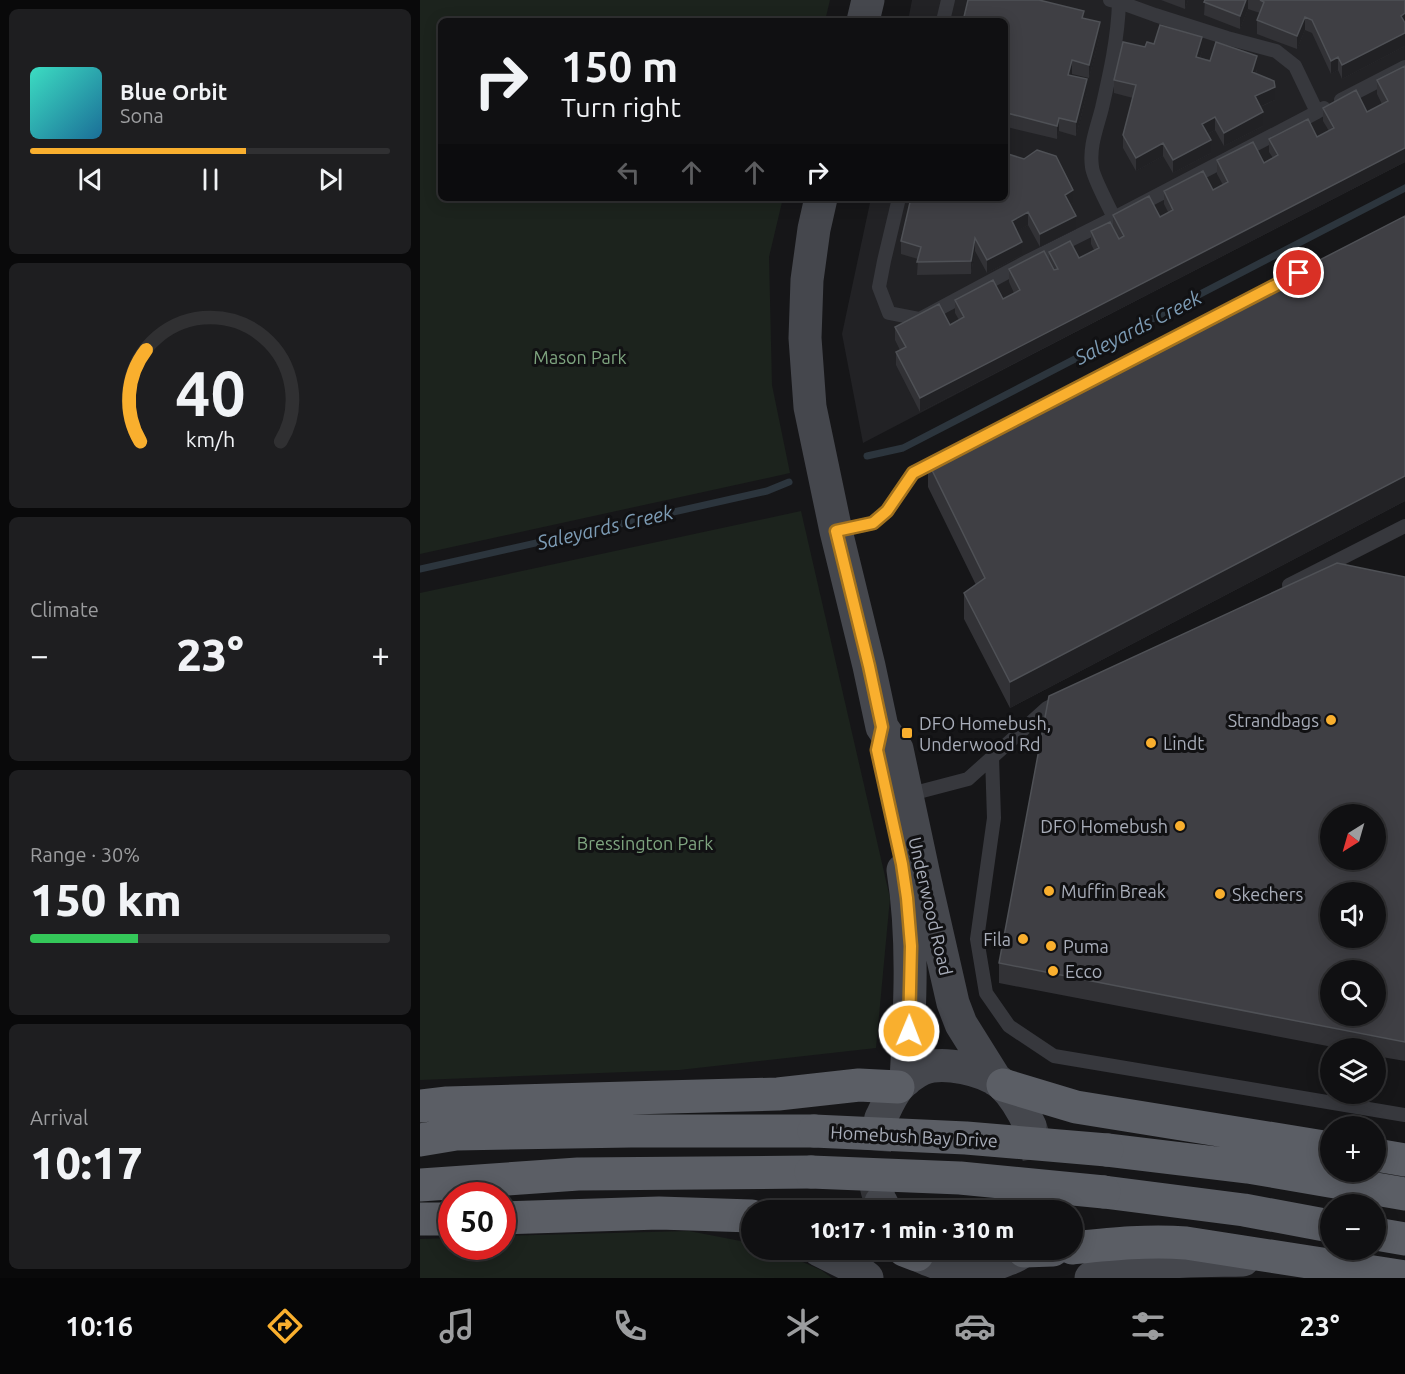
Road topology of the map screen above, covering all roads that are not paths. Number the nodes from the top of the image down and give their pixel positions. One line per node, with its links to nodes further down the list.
1 (948, 0): 3 (lane)
2 (1117, 1): 5 (lane); 8 (lane)
3 (944, 18)
4 (1405, 67): 5 (lane)
5 (1317, 112): 8 (lane)
6 (820, 201): 11 (main road, Underwood Road)
7 (898, 201): 8 (lane)
8 (1114, 218)
9 (951, 453): 11 (lane)
10 (1405, 526): 12 (lane)
11 (836, 531): 14 (main road, Underwood Road)
12 (1279, 590)
13 (1078, 692): 15 (lane)
14 (882, 727): 16 (main road, Underwood Road); 18 (main road, Underwood Road)
15 (992, 757): 16 (lane); 20 (lane)
16 (907, 795): 17 (main road, Underwood Road)
17 (1000, 1083): 18 (main road); 22 (main road, Underwood Road); 24 (highway)
18 (902, 1084): 19 (highway); 21 (main road)
19 (420, 1106)
20 (1405, 1115)
21 (881, 1119)
22 (1030, 1126)
23 (420, 1140): 28 (highway, Homebush Bay Drive, bridge)
24 (1320, 1146)
25 (1386, 1157): 26 (highway)
26 (1405, 1160)
27 (420, 1185): 34 (highway, bridge)
28 (1405, 1194)
29 (659, 1213): 30 (highway); 31 (highway); 35 (main road)
30 (741, 1216)
31 (516, 1218)
32 (420, 1219): 33 (highway)
33 (438, 1219)
34 (1320, 1224)
35 (741, 1229)
36 (1386, 1236): 37 (highway)
37 (1405, 1239)
38 (1083, 1247): 39 (highway)
39 (1290, 1258): 43 (highway); 45 (main road)
40 (839, 1260): 44 (main road)
41 (925, 1260): 42 (main road)
42 (1010, 1260)
43 (1405, 1277)
44 (867, 1278)
45 (1091, 1278)

